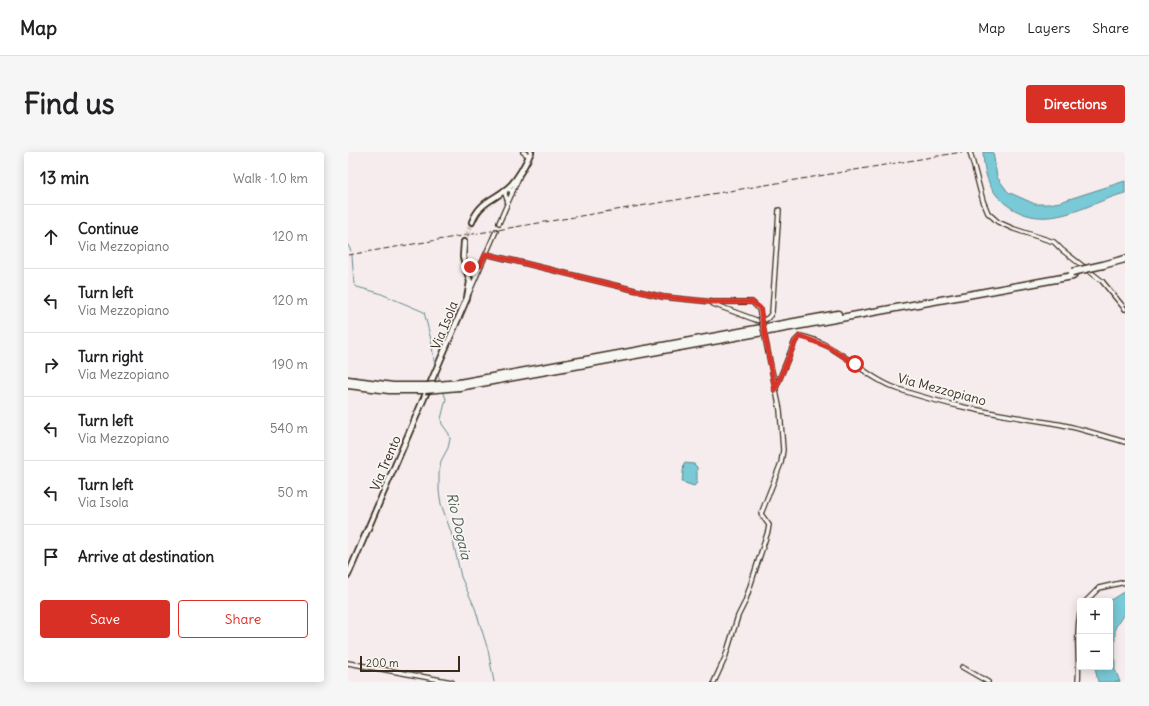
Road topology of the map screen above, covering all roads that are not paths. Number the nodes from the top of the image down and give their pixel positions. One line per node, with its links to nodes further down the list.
1 (523, 152): 3 (street)
2 (970, 152): 22 (street)
3 (530, 154): 4 (street)
4 (522, 171): 5 (street); 7 (street)
5 (506, 189): 6 (street); 7 (street); 7 (street)
6 (495, 196): 7 (street); 9 (street)
7 (509, 196): 10 (street)
8 (779, 210): 21 (street)
9 (472, 222)
10 (499, 223)
11 (496, 231): 13 (street)
12 (464, 242): 15 (street, Via Isola)
13 (486, 254): 18 (street); 21 (street)
14 (1125, 259): 17 (highway)
15 (465, 263): 18 (street); 19 (street, Via Isola)
16 (1125, 263): 17 (highway)
17 (1104, 267): 26 (highway, bridge)
18 (477, 270): 19 (street); 19 (street); 20 (street, Via Isola)
19 (469, 273): 20 (street, Via Isola)
20 (467, 298): 23 (street, Via Isola)
21 (704, 301): 27 (street, bridge)
22 (1125, 309)
23 (441, 360): 29 (street, Via Trento)
24 (348, 380): 26 (highway)
25 (348, 385): 26 (highway)
26 (426, 388)
27 (775, 390): 28 (street, Via Mezzopiano); 36 (street)
28 (1125, 442)
29 (348, 575)
30 (1125, 582): 31 (street)
31 (1089, 598)
32 (1077, 634): 38 (street)
33 (348, 664): 35 (street)
34 (962, 667): 37 (street)
35 (452, 682)
36 (714, 682)
37 (988, 682)
38 (1078, 682)

